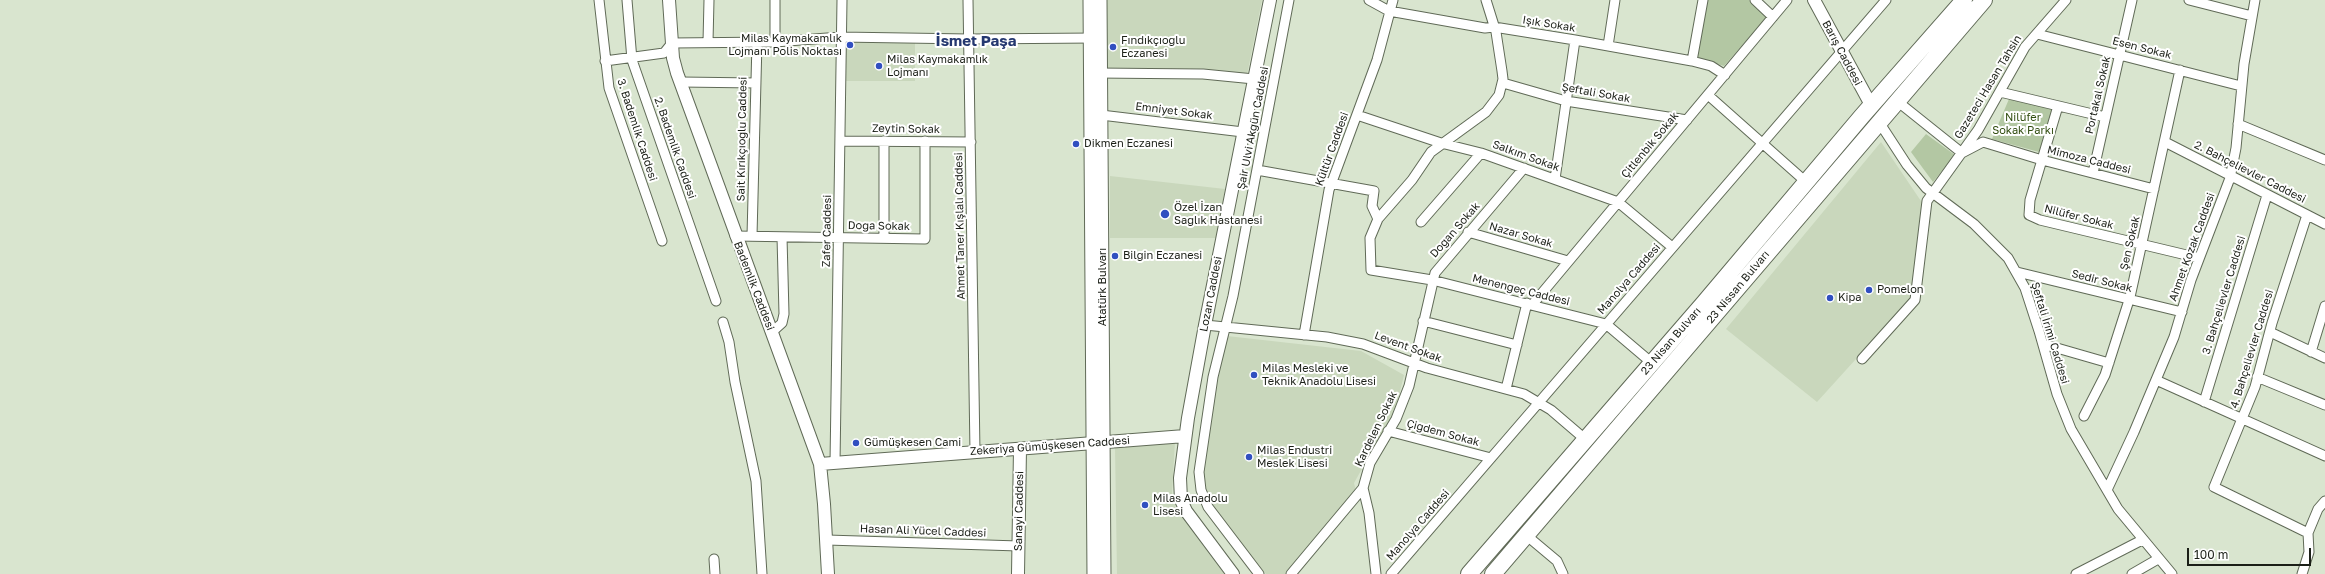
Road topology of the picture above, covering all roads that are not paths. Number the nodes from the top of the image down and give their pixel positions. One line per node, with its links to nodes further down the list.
1 (599, 0): 44 (street, 3. Bademlik Caddesi)
2 (627, 0): 43 (street, 2. Bademlik Caddesi)
3 (669, 0): 39 (street, Bademlik Caddesi)
4 (709, 0): 36 (street)
5 (775, 0): 38 (street)
6 (842, 0): 32 (street, Zafer Caddesi)
7 (968, 0): 34 (street, Ahmet Taner Kışlalı Caddesi)
8 (1090, 0): 33 (main road, Atatürk Bulvarı)
9 (1100, 0): 33 (main road, Atatürk Bulvarı)
10 (1270, 0): 49 (street, Lozan Caddesi)
11 (1289, 0): 79 (street, Şair Ulvi Akgün Caddesi)
12 (1369, 0): 27 (street, Işık Sokak)
13 (1393, 0): 27 (street, Kültür Caddesi)
14 (1486, 0): 30 (street)
15 (1615, 0): 40 (street)
16 (1703, 0): 45 (street)
17 (1755, 0): 29 (street)
18 (1787, 0): 29 (street, Çitlenbik Sokak)
19 (1814, 0): 41 (street, Barış Caddesi)
20 (1886, 0): 41 (street, Manolya Caddesi)
21 (1964, 0): 58 (highway)
22 (1984, 0): 57 (highway, 23 Nissan Bulvarı)
23 (2066, 0): 31 (street, Gazeteci Hasan Tahsin)
24 (2132, 0): 42 (street, Portakal Sokak)
25 (2189, 0): 28 (street)
26 (2255, 0): 28 (street, Ahmet Kozak Caddesi)
27 (1389, 11): 30 (street, Işık Sokak); 60 (street, Kültür Caddesi)
28 (2252, 16): 53 (street, Ahmet Kozak Caddesi)
29 (1773, 17): 48 (street, Çitlenbik Sokak)
30 (1494, 27): 35 (street, Işık Sokak); 52 (street)
31 (2037, 34): 42 (street, Esen Sokak); 54 (street, Gazeteci Hasan Tahsin)
32 (840, 37): 34 (street); 38 (street); 67 (street, Zafer Caddesi)
33 (1095, 38): 34 (street); 47 (main road, Atatürk Bulvarı)
34 (969, 39): 70 (street, Ahmet Taner Kışlalı Caddesi)
35 (1575, 40): 40 (street, Işık Sokak); 56 (street)
36 (708, 42): 37 (street); 39 (street)
37 (757, 42): 38 (street); 51 (street, Sait Kırıkçıoğlu Caddesi)
38 (775, 42)
39 (672, 43): 43 (street); 50 (street, Bademlik Caddesi)
40 (1608, 46): 45 (street, Işık Sokak)
41 (1842, 52): 58 (street, Barış Caddesi); 73 (street, Manolya Caddesi)
42 (2120, 55): 46 (street, Esen Sokak); 62 (street, Portakal Sokak)
43 (632, 57): 44 (street); 107 (street, 2. Bademlik Caddesi)
44 (605, 61): 99 (street, 3. Bademlik Caddesi)
45 (1692, 61): 48 (street, Işık Sokak)
46 (2180, 70): 53 (street, Esen Sokak); 71 (street, Şen Sokak)
47 (1096, 72): 49 (street); 61 (main road, Atatürk Bulvarı); 138 (main road, Atatürk Bulvarı)
48 (1725, 75): 55 (street, Çitlenbik Sokak)
49 (1254, 80): 66 (street, Lozan Caddesi)
50 (681, 82): 51 (street); 94 (street, Bademlik Caddesi)
51 (756, 83): 95 (street, Sait Kırıkçıoğlu Caddesi)
52 (1503, 83): 56 (street, Şeftali Sokak); 72 (street)
53 (2241, 86): 65 (street, Ahmet Kozak Caddesi)
54 (2000, 92): 59 (street); 75 (street, Gazeteci Hasan Tahsin)
55 (1708, 95): 63 (street, Çitlenbik Sokak); 73 (street)
56 (1566, 101): 63 (street, Şeftali Sokak); 82 (street)
57 (1897, 101): 64 (highway, 23 Nissan Bulvarı); 75 (street)
58 (1871, 105): 84 (highway, 23 Nisan Bulvarı)
59 (2058, 106): 62 (street); 76 (street, Nilüfer Sokak)
60 (1357, 114): 72 (street, Salkım Sokak); 83 (street, Kültür Caddesi)
61 (1101, 115): 66 (street, Emniyet Sokak); 138 (main road, Atatürk Bulvarı)
62 (2105, 117): 80 (street, Portakal Sokak)
63 (1686, 120): 88 (street, Çitlenbik Sokak)
64 (1879, 122): 86 (street, Şeftali İrimi Caddesi); 149 (highway, 23 Nissan Bulvarı)
65 (2238, 124): 77 (street); 81 (street, Ahmet Kozak Caddesi)
66 (1243, 132): 114 (street, Lozan Caddesi)
67 (840, 141): 68 (street, Zeytin Sokak); 97 (street, Zafer Caddesi)
68 (884, 141): 69 (street, Zeytin Sokak); 98 (street)
69 (925, 142): 70 (street, Zeytin Sokak); 98 (street, Doğa Sokak)
70 (971, 142): 140 (street, Ahmet Taner Kışlalı Caddesi)
71 (2165, 142): 81 (street, 2. Bahçelievler Caddesi); 85 (street, Şen Sokak)
72 (1442, 143): 74 (street, Salkım Sokak); 90 (street)
73 (1762, 143): 84 (street); 101 (street, Manolya Caddesi)
74 (1482, 153): 78 (street, Salkım Sokak); 91 (street)
75 (1962, 153): 76 (street, Mimoza Caddesi); 86 (street, Gazeteci Hasan Tahsin)
76 (2042, 160): 80 (street, Mimoza Caddesi); 100 (street, Nilüfer Sokak)
77 (2325, 160)
78 (1524, 168): 82 (street, Salkım Sokak); 93 (street, Doğan Sokak)
79 (1257, 170): 83 (street); 115 (street, Şair Ulvi Akgün Caddesi)
80 (2093, 173): 85 (street, Mimoza Caddesi)
81 (2230, 175): 87 (street, 2. Bahçelievler Caddesi); 102 (street, Ahmet Kozak Caddesi)
82 (1555, 179): 88 (street, Salkım Sokak)
83 (1331, 182): 90 (street); 118 (street, Kültür Caddesi)
84 (1806, 182): 124 (highway, 23 Nisan Bulvarı)
85 (2154, 189): 100 (street, Şen Sokak)
86 (1932, 193): 104 (street, Şeftali İrimi Caddesi); 122 (street, Gazeteci Hasan Tahsin)
87 (2267, 195): 89 (street, 2. Bahçelievler Caddesi); 131 (street, 3. Bahçelievler Caddesi)
88 (1618, 202): 101 (street, Salkım Sokak); 103 (street, Çitlenbik Sokak)
89 (2307, 215): 92 (street, 2. Bahçelievler Caddesi); 117 (street, 4. Bahçelievler Caddesi)
90 (1378, 219): 105 (street, Menengeç Caddesi)
91 (1421, 222)
92 (2325, 224)
93 (1468, 232): 103 (street, Nazar Sokak); 105 (street, Doğan Sokak)
94 (735, 236): 95 (street, Doğa Sokak); 116 (street, Bademlik Caddesi)
95 (752, 236): 96 (street, Doğa Sokak)
96 (782, 237): 97 (street, Doğa Sokak); 116 (street)
97 (839, 237): 98 (street, Doğa Sokak); 143 (street, Zafer Caddesi)
98 (884, 238)
99 (662, 240)
100 (2142, 244): 102 (street, Nilüfer Sokak); 106 (street, Şen Sokak)
101 (1672, 247): 113 (street, Manolya Caddesi)
102 (2199, 258): 110 (street, Ahmet Kozak Caddesi)
103 (1568, 261): 108 (street, Çitlenbik Sokak)
104 (2017, 272): 106 (street, Sedir Sokak); 119 (street, Şeftali İrimi Caddesi)
105 (1432, 280): 108 (street, Menengeç Caddesi); 111 (street, Doğan Sokak)
106 (2129, 300): 110 (street, Sedir Sokak); 125 (street, Şen Sokak)
107 (716, 301)
108 (1529, 304): 113 (street, Menengeç Caddesi); 120 (street)
109 (2325, 306): 121 (street)
110 (2182, 312): 128 (street, Ahmet Kozak Caddesi)
111 (1423, 321): 120 (street); 126 (street, Doğan Sokak)
112 (723, 322): 156 (street)
113 (1606, 324): 124 (street, Menengeç Caddesi); 130 (street, Manolya Caddesi)
114 (1205, 325): 115 (street, Levent Sokak); 136 (street, Lozan Caddesi)
115 (1225, 327): 118 (street, Levent Sokak); 162 (street, Şair Ulvi Akgün Caddesi)
116 (772, 332): 144 (street, Bademlik Caddesi)
117 (2270, 332): 121 (street); 127 (street, 4. Bahçelievler Caddesi)
118 (1304, 335): 126 (street, Levent Sokak)
119 (2043, 344): 125 (street); 146 (street, Şeftali İrimi Caddesi)
120 (1517, 345): 129 (street)
121 (2311, 352): 123 (street)
122 (1862, 358)
123 (2325, 358)
124 (1652, 363): 137 (highway, 23 Nisan Bulvarı)
125 (2109, 363): 133 (street, Şen Sokak)
126 (1414, 364): 129 (street, Levent Sokak); 135 (street, Kardelen Sokak)
127 (2258, 377): 132 (street); 134 (street, 4. Bahçelievler Caddesi)
128 (2156, 380): 131 (street); 146 (street, Ahmet Kozak Caddesi)
129 (1506, 389): 130 (street, Levent Sokak)
130 (1540, 402): 137 (street, Levent Sokak); 142 (street, Manolya Caddesi)
131 (2204, 402): 134 (street)
132 (2325, 405)
133 (2084, 416)
134 (2242, 419): 141 (street); 148 (street, 4. Bahçelievler Caddesi)
135 (1388, 431): 142 (street, Çiğdem Sokak); 145 (street, Kardelen Sokak)
136 (1185, 436): 138 (street, Zekeriya Gümüşkesen Caddesi); 161 (street, Lozan Caddesi)
137 (1586, 440): 166 (highway, 23 Nisan Bulvarı)
138 (1099, 443): 139 (street, Zekeriya Gümüşkesen Caddesi); 159 (main road, Atatürk Bulvarı); 160 (main road, Atatürk Bulvarı)
139 (1020, 449): 140 (street, Zekeriya Gümüşkesen Caddesi); 152 (street, Sanayi Caddesi)
140 (975, 452): 143 (street, Zekeriya Gümüşkesen Caddesi)
141 (2325, 456)
142 (1491, 458): 165 (street, Manolya Caddesi)
143 (835, 463): 144 (street, Zekeriya Gümüşkesen Caddesi)
144 (820, 464): 150 (street, Bademlik Caddesi)
145 (1363, 488): 163 (street, Kardelen Sokak); 164 (street)
146 (2106, 490): 151 (street, Şeftali İrimi Caddesi)
147 (2325, 501): 148 (street)
148 (2308, 534): 172 (street)
149 (1526, 535): 167 (highway, 23 Nissan Bulvarı); 168 (street)
150 (827, 540): 152 (street, Hasan Ali Yücel Caddesi); 157 (street, Bademlik Caddesi)
151 (2142, 540): 154 (street, Şeftali İrimi Caddesi); 169 (street)
152 (1019, 546): 158 (street, Sanayi Caddesi)
153 (714, 559): 155 (street)
154 (2158, 559): 170 (street); 171 (street, Şeftali İrimi Caddesi)
155 (715, 574)
156 (762, 574)
157 (828, 574)
158 (1018, 574)
159 (1094, 574)
160 (1104, 574)
161 (1233, 574)
162 (1259, 574)
163 (1291, 574)
164 (1376, 574)
165 (1391, 574)
166 (1469, 574)
167 (1493, 574)
168 (1563, 574)
169 (2076, 574)
170 (2132, 574)
171 (2172, 574)
172 (2302, 574)

